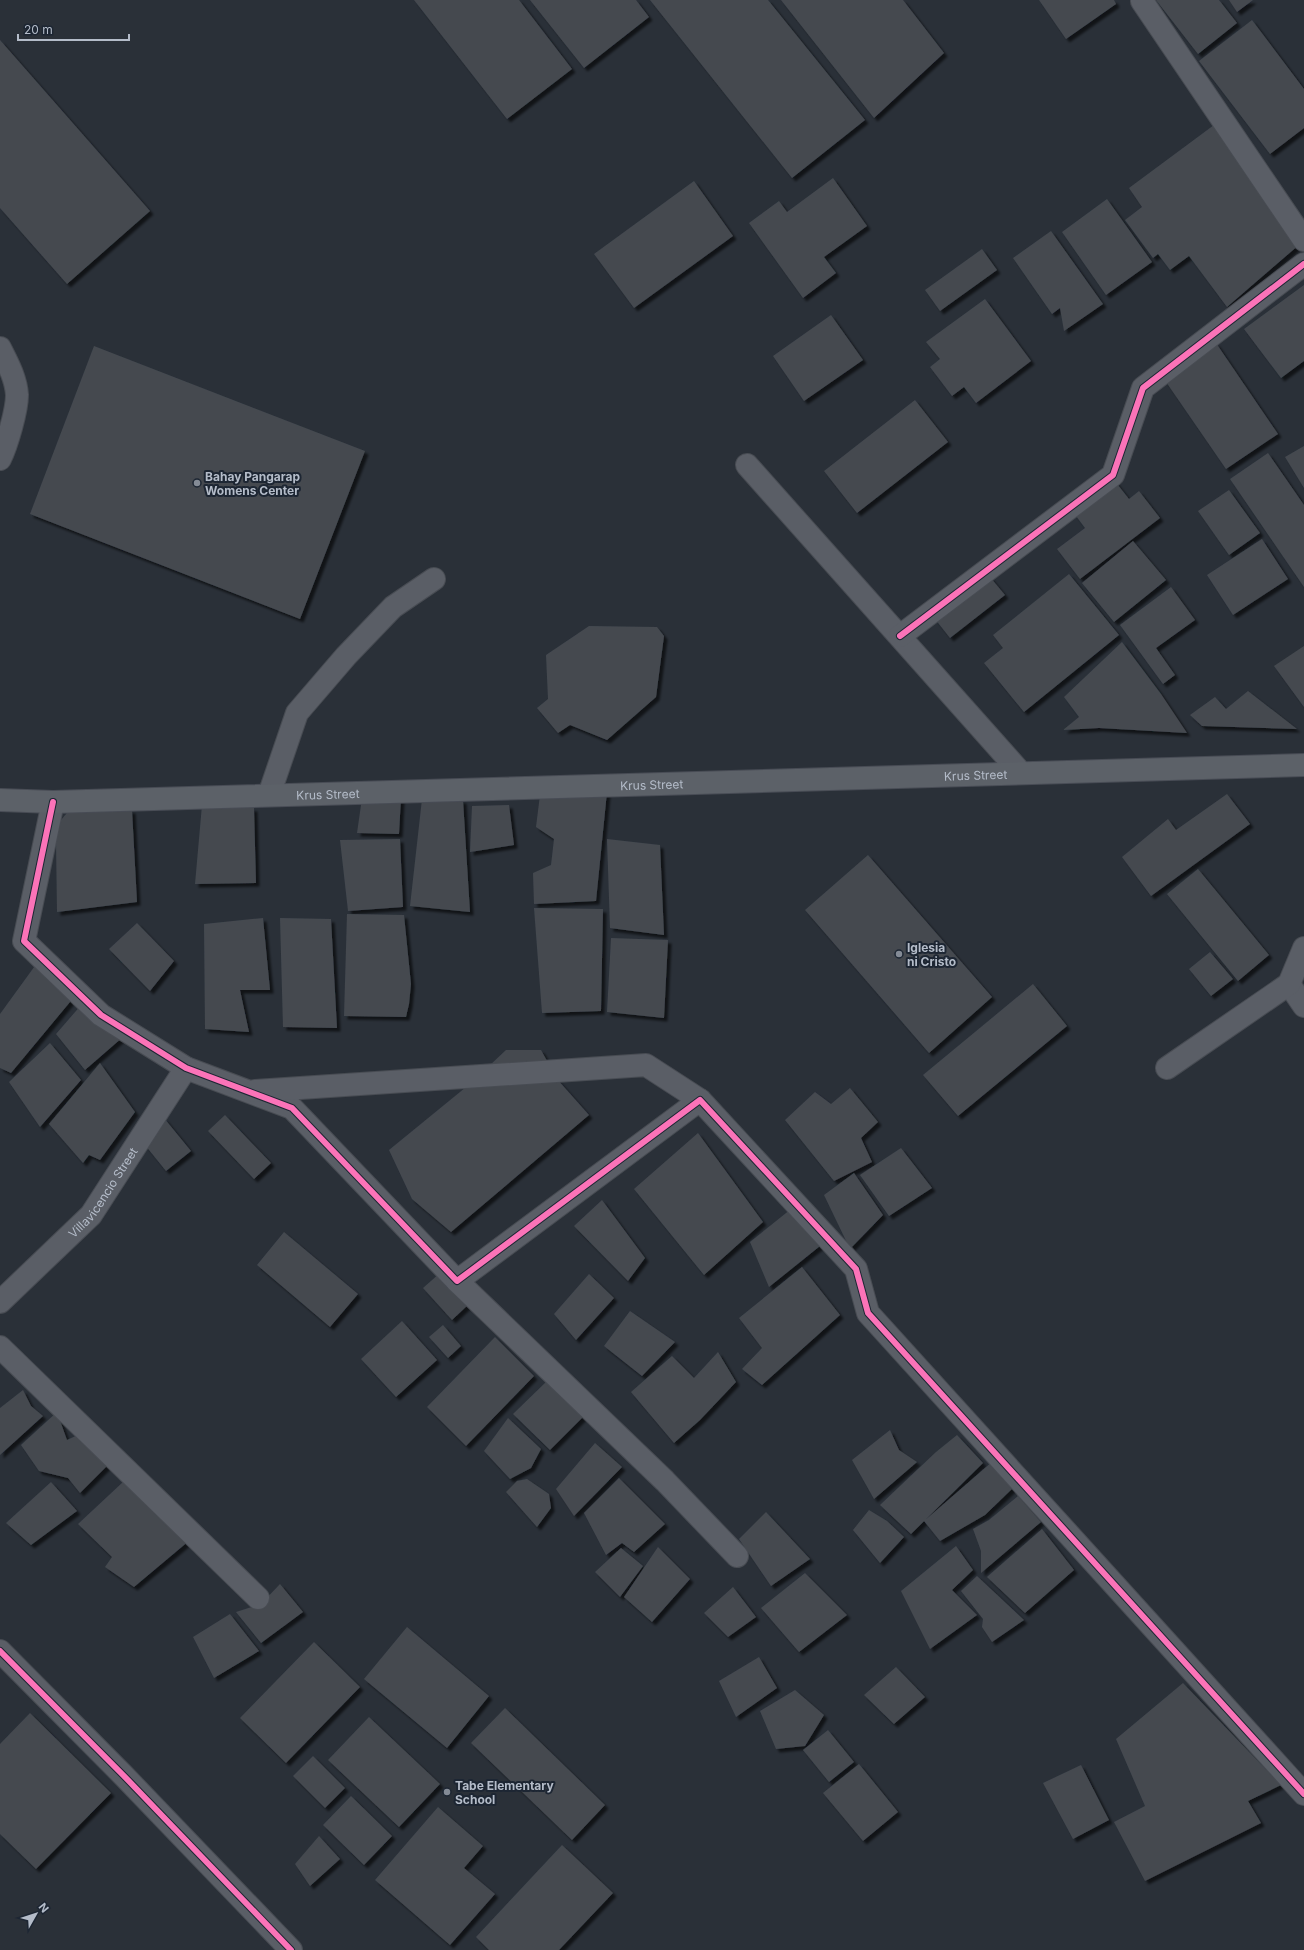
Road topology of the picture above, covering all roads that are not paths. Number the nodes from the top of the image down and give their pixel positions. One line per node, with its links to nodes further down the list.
1 (1142, 1): 2 (street)
2 (1304, 240)
3 (1304, 264): 8 (street)
4 (0, 348): 5 (street)
5 (0, 459)
6 (747, 465): 8 (street)
7 (434, 579): 11 (street)
8 (900, 636): 10 (street)
9 (1304, 765): 10 (main road, Krus Street)
10 (1021, 773): 11 (main road, Krus Street)
11 (269, 795): 13 (main road, Krus Street)
12 (0, 800): 13 (main road, Krus Street)
13 (53, 802): 17 (street)
14 (1304, 948): 15 (street)
15 (1289, 984): 16 (street); 18 (street)
16 (1304, 1006)
17 (186, 1068): 19 (street); 22 (street, Villavicencio Street)
18 (1167, 1068)
19 (248, 1091): 20 (street); 21 (street)
20 (700, 1100): 21 (street); 27 (street)
21 (457, 1281): 24 (street)
22 (0, 1302)
23 (0, 1347): 25 (street)
24 (737, 1556)
25 (258, 1598)
26 (0, 1651): 28 (street)
27 (1304, 1794)
28 (291, 1950)

